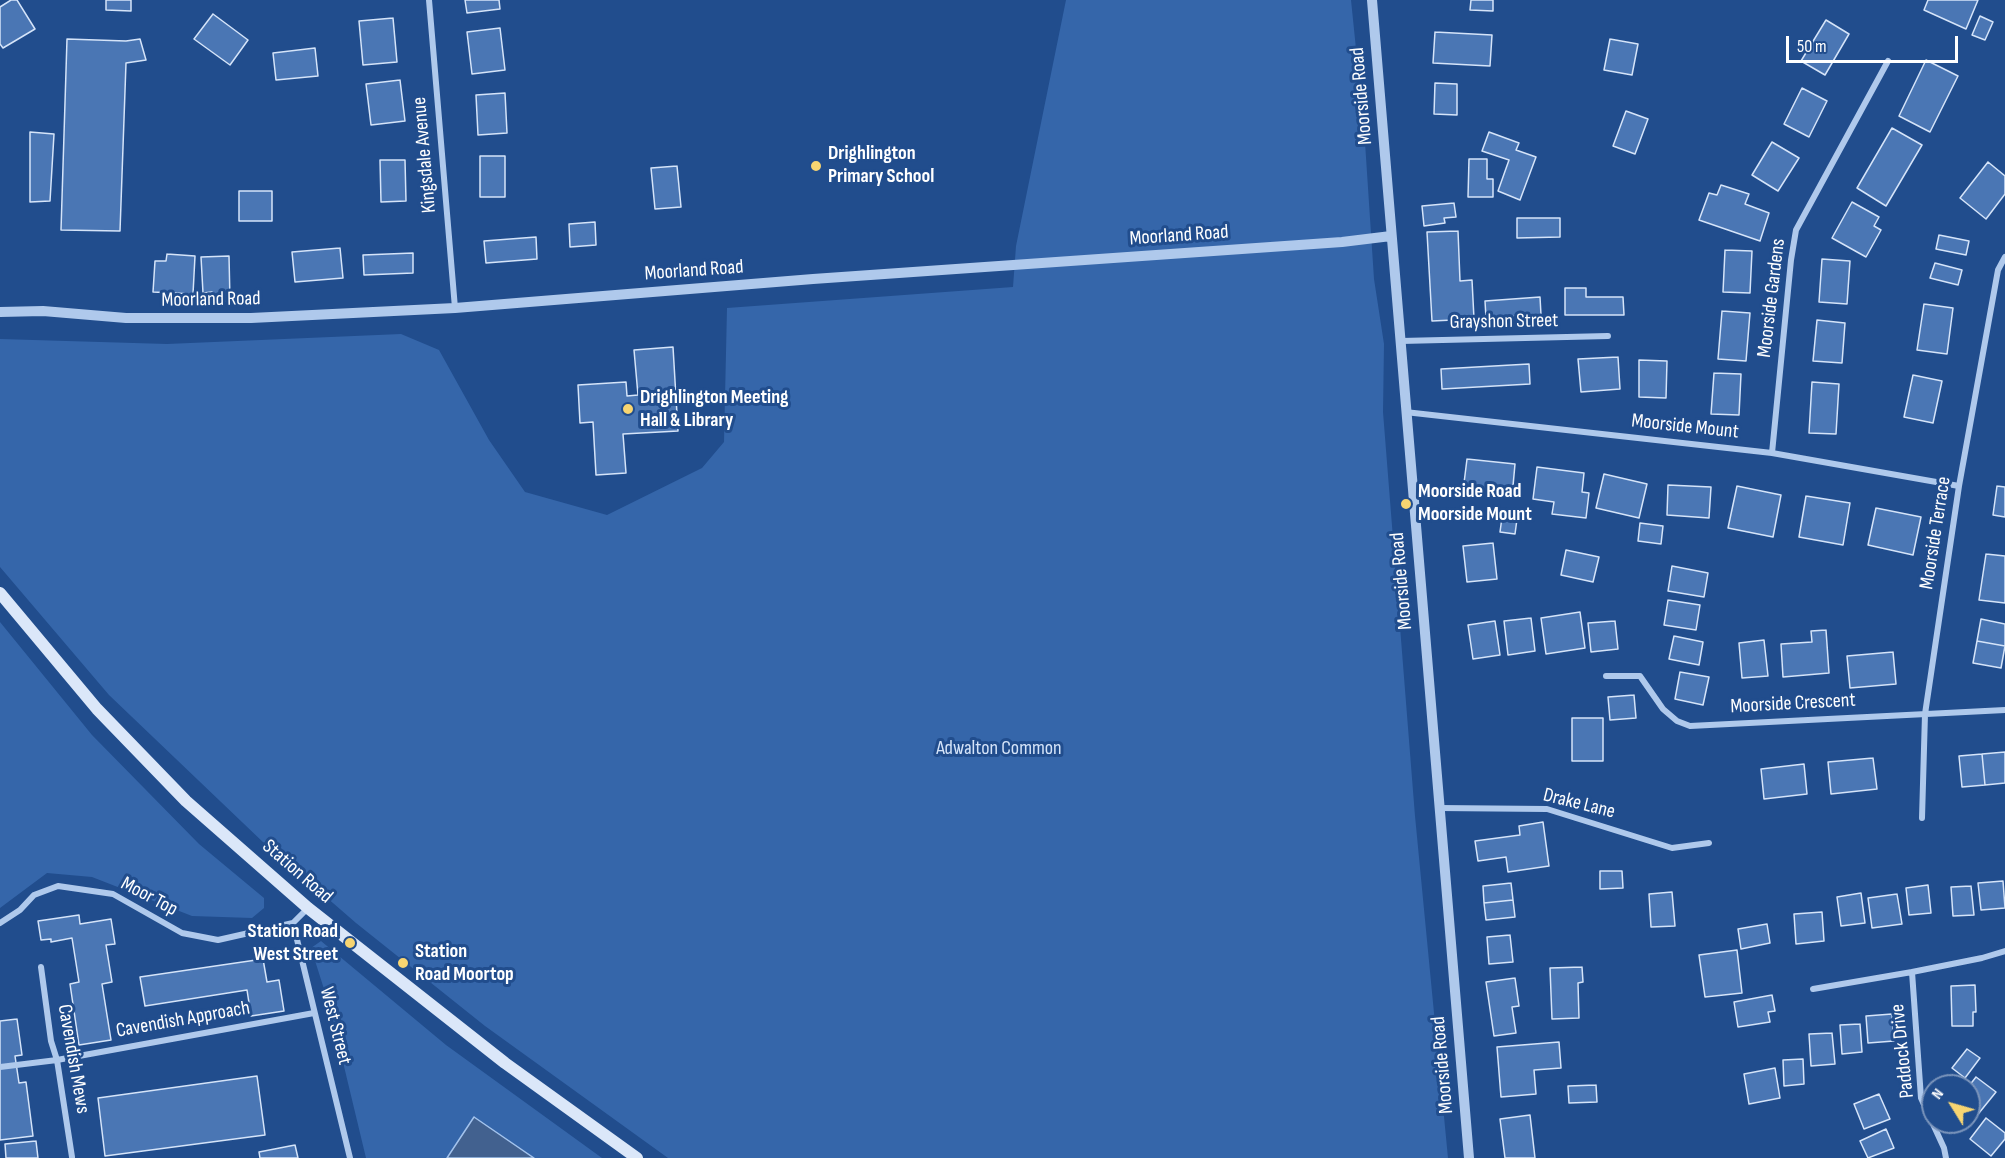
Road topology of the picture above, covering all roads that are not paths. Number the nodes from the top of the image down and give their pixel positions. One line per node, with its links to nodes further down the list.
1 (429, 0): 6 (street, Kingsdale Avenue)
2 (1372, 0): 4 (street, Moorside Road)
3 (1888, 61): 11 (street, Moorside Gardens)
4 (1391, 236): 6 (street, Moorland Road); 9 (street, Moorside Road)
5 (2005, 257): 12 (street, Moorside Terrace)
6 (455, 308): 7 (street, Moorland Road)
7 (0, 312)
8 (1608, 336): 9 (street, Grayshon Street)
9 (1401, 341): 10 (street, Moorside Road)
10 (1406, 412): 11 (street, Moorside Mount); 17 (street, Moorside Road)
11 (1772, 453): 12 (street, Moorside Mount)
12 (1959, 486): 16 (street, Moorside Terrace)
13 (0, 593): 20 (main road, Station Road)
14 (1606, 675): 16 (street, Moorside Crescent)
15 (2005, 710): 16 (street, Moorside Crescent)
16 (1924, 714): 18 (street, Moorside Terrace)
17 (1439, 808): 19 (street, Drake Lane); 33 (street, Moorside Road)
18 (1922, 818)
19 (1709, 843)
20 (308, 908): 22 (street); 32 (main road, Station Road)
21 (0, 923): 22 (street, Moor Top)
22 (293, 923): 27 (street, West Street)
23 (2005, 951): 25 (street, Paddock Drive)
24 (41, 967): 28 (street, Cavendish Mews)
25 (1912, 972): 26 (street, Paddock Drive); 34 (street, Paddock Drive)
26 (1813, 989)
27 (314, 1013): 28 (street, Cavendish Approach); 31 (street, West Street)
28 (57, 1060): 29 (street, Cavendish Approach); 30 (street, Cavendish Mews)
29 (0, 1067)
30 (72, 1157)
31 (350, 1158)
32 (637, 1158)
33 (1469, 1158)
34 (1946, 1158)

